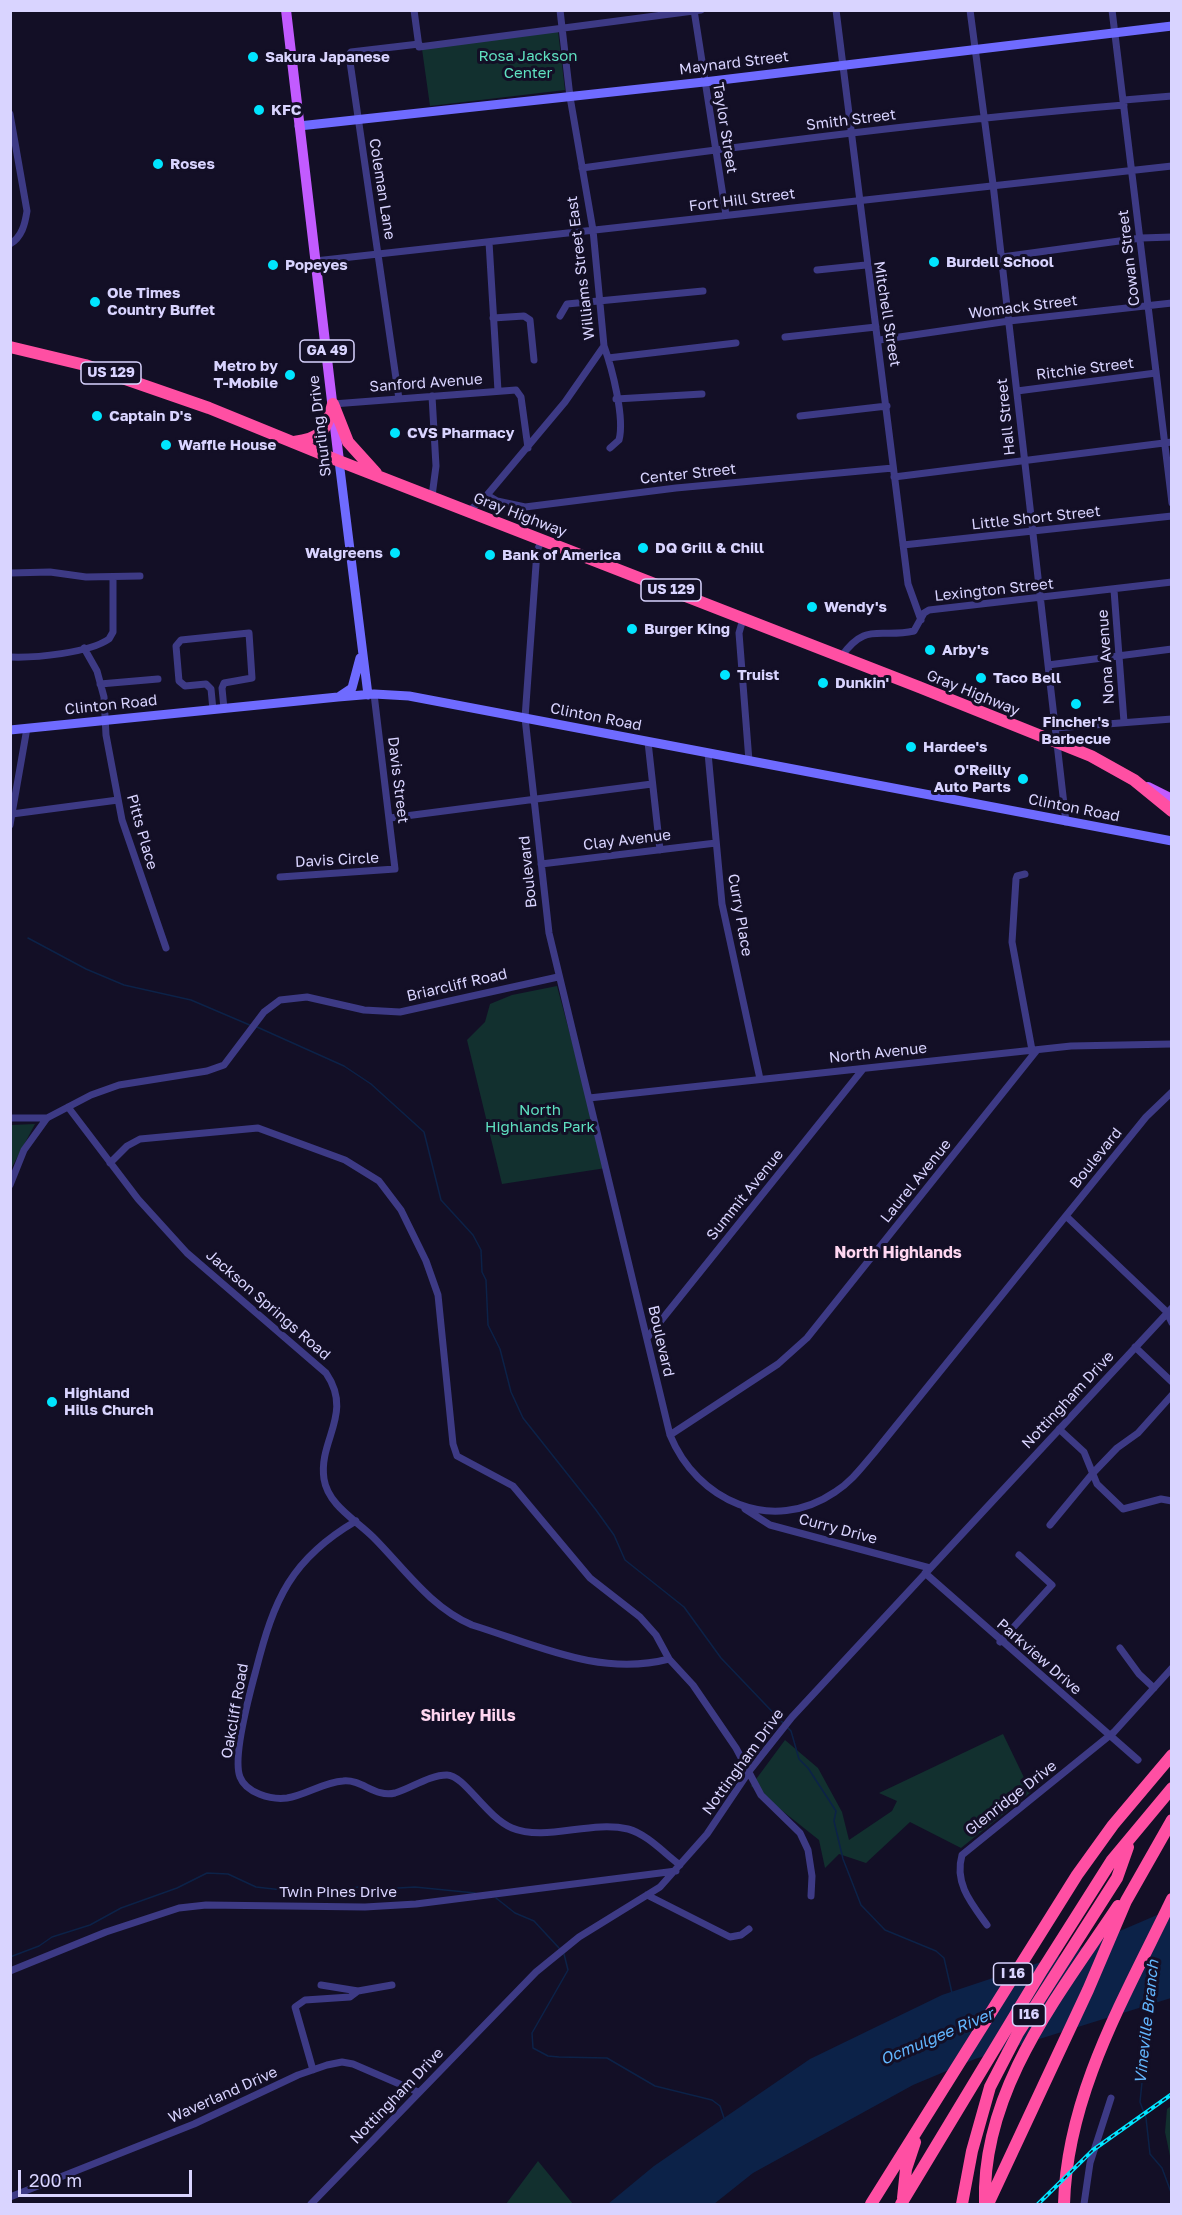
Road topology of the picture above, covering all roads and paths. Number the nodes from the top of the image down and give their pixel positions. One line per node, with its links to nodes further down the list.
1 (286, 10): 21 (main road, Shurling Drive / GA 49)
2 (414, 10): 11 (street)
3 (560, 10): 9 (street, Williams Street East)
4 (836, 10): 13 (street, Mitchell Street)
5 (970, 10): 12 (street, Hall Street)
6 (1112, 10): 10 (street, Cowan Street)
7 (696, 11): 9 (street); 14 (street, Taylor Street)
8 (1172, 26): 10 (street, Maynard Street)
9 (562, 28): 11 (street); 16 (street, Williams Street East)
10 (1115, 32): 12 (street, Maynard Street); 17 (street, Cowan Street)
11 (419, 46): 20 (street, Coleman Lane)
12 (975, 48): 13 (street, Maynard Street); 19 (street, Hall Street)
13 (842, 65): 14 (street, Maynard Street); 22 (street, Mitchell Street)
14 (704, 82): 16 (street, Maynard Street); 23 (street, Taylor Street)
15 (1172, 96): 17 (street, Smith Street)
16 (570, 97): 20 (street, Maynard Street); 25 (street, Williams Street East)
17 (1124, 102): 19 (street, Smith Street); 26 (street, Cowan Street)
18 (10, 114): 34 (street)
19 (984, 118): 22 (street, Smith Street); 27 (street, Hall Street)
20 (357, 120): 21 (street, Maynard Street); 35 (street, Coleman Lane)
21 (299, 126): 37 (main road, Shurling Drive / GA 49)
22 (850, 134): 23 (street, Smith Street); 28 (street, Mitchell Street)
23 (715, 150): 25 (street, Smith Street); 29 (street, Taylor Street)
24 (1172, 166): 26 (street, Fort Hill Street)
25 (582, 168): 30 (street, Williams Street East)
26 (1132, 170): 27 (street, Fort Hill Street); 32 (street, Cowan Street)
27 (993, 184): 28 (street, Fort Hill Street); 36 (street, Hall Street)
28 (858, 200): 29 (street, Fort Hill Street); 38 (street, Mitchell Street)
29 (726, 215): 30 (street, Fort Hill Street)
30 (593, 230): 33 (street, Fort Hill Street); 41 (street, Williams Street East)
31 (1172, 237): 32 (street)
32 (1141, 238): 36 (street); 43 (street, Cowan Street)
33 (489, 242): 35 (street, Fort Hill Street); 45 (street)
34 (10, 244)
35 (379, 254): 37 (street, Fort Hill Street); 60 (street, Coleman Lane)
36 (1002, 256): 46 (street, Hall Street)
37 (315, 261): 62 (main road, Shurling Drive / GA 49)
38 (866, 265): 39 (street); 47 (street, Mitchell Street)
39 (817, 270)
40 (704, 291): 41 (street)
41 (600, 301): 44 (street); 51 (street, Williams Street East)
42 (1172, 303): 43 (street, Womack Street)
43 (1149, 305): 46 (street, Womack Street); 55 (street, Cowan Street)
44 (560, 316)
45 (493, 318): 54 (street); 56 (street)
46 (1009, 321): 49 (street, Womack Street); 57 (street, Hall Street)
47 (876, 327): 48 (street); 49 (street, Mitchell Street)
48 (785, 337)
49 (879, 340): 63 (street, Mitchell Street)
50 (736, 343): 53 (street)
51 (604, 346): 53 (street); 67 (street, Williams Street East)
52 (10, 347): 65 (highway, Gray Highway / US 129)
53 (608, 358): 61 (street)
54 (534, 360)
55 (1156, 373): 57 (street, Ritchie Street); 66 (street, Cowan Street)
56 (498, 391): 59 (street, Sanford Avenue); 67 (street, Sanford Avenue)
57 (1017, 391): 69 (street, Hall Street)
58 (702, 394): 61 (street)
59 (432, 396): 60 (street, Sanford Avenue); 75 (street)
60 (399, 399): 62 (street, Sanford Avenue)
61 (616, 399): 68 (street)
62 (333, 404): 65 (highway); 70 (main road, Shurling Drive / GA 49); 72 (highway, GA 49)
63 (887, 406): 64 (street); 71 (street, Mitchell Street)
64 (800, 416)
65 (294, 442): 70 (highway, Gray Highway / US 129)
66 (1167, 442): 69 (street); 76 (street, Cowan Street)
67 (528, 448): 74 (street, Williams Street East)
68 (610, 448)
69 (1025, 460): 73 (street); 79 (street, Hall Street)
70 (339, 461): 72 (highway, Gray Highway / US 129); 90 (street, Shurling Drive)
71 (893, 468): 73 (street, Mitchell Street); 74 (street, Center Street)
72 (378, 475): 75 (highway, Gray Highway / US 129)
73 (894, 477): 81 (street, Mitchell Street)
74 (487, 495): 77 (street, Williams Street East)
75 (432, 496): 77 (highway, Gray Highway / US 129)
76 (1172, 503)
77 (470, 511): 80 (highway, Gray Highway / US 129)
78 (1172, 516): 79 (street, Little Short Street)
79 (1033, 532): 81 (street, Little Short Street); 87 (street, Hall Street)
80 (542, 539): 88 (highway, Gray Highway / US 129); 105 (street, Boulevard)
81 (903, 545): 89 (street, Mitchell Street)
82 (10, 573): 84 (street)
83 (140, 576): 84 (street)
84 (113, 577): 91 (street)
85 (1172, 582): 86 (street, Lexington Street)
86 (1114, 590): 87 (street, Lexington Street); 93 (street, Nona Avenue)
87 (1040, 598): 89 (street, Lexington Street); 96 (street, Hall Street)
88 (744, 618): 95 (highway, Gray Highway / US 129); 115 (street)
89 (921, 620): 95 (street, Lexington Street)
90 (362, 647): 101 (street, Shurling Drive); 102 (street)
91 (84, 648): 94 (street); 99 (street, Pitts Place)
92 (1172, 649): 93 (street)
93 (1120, 655): 96 (street); 108 (street, Nona Avenue)
94 (10, 657)
95 (841, 658): 113 (highway, Gray Highway / US 129)
96 (1048, 665): 110 (street, Hall Street)
97 (158, 679): 99 (street)
98 (224, 683): 100 (street); 100 (street); 103 (street)
99 (100, 684): 107 (street, Pitts Place)
100 (206, 684): 104 (street)
101 (371, 695): 102 (street, Clinton Road); 105 (street, Clinton Road); 123 (street, Davis Street)
102 (338, 697): 103 (street, Clinton Road)
103 (224, 709): 104 (street, Clinton Road)
104 (213, 710): 107 (street, Clinton Road)
105 (525, 718): 112 (street, Clinton Road); 120 (street, Boulevard)
106 (1172, 719): 108 (street)
107 (104, 721): 109 (street, Clinton Road); 119 (street, Pitts Place)
108 (1124, 722): 110 (street)
109 (27, 728): 111 (street, Clinton Road); 122 (street)
110 (1055, 728): 113 (street, Hall Street)
111 (10, 730)
112 (648, 742): 114 (street, Clinton Road); 117 (street)
113 (1056, 742): 116 (highway, Gray Highway / US 129); 124 (street, Hall Street)
114 (708, 753): 115 (street, Clinton Road); 127 (street, Curry Place)
115 (749, 761): 124 (street, Clinton Road)
116 (1134, 780): 118 (main road); 121 (highway, Gray Highway / US 129)
117 (652, 784): 120 (street); 128 (street)
118 (1172, 799)
119 (118, 800): 122 (street); 133 (street, Pitts Place)
120 (534, 801): 123 (street); 129 (street, Boulevard)
121 (1172, 811)
122 (12, 814): 125 (street)
123 (390, 818): 130 (street, Davis Street)
124 (1066, 822): 126 (street, Clinton Road)
125 (10, 825)
126 (1172, 841)
127 (716, 843): 128 (street, Clay Avenue); 138 (street, Curry Place)
128 (660, 850): 129 (street, Clay Avenue)
129 (541, 864): 134 (street, Boulevard)
130 (394, 869): 132 (street, Davis Circle)
131 (1025, 874): 136 (street)
132 (280, 876)
133 (166, 948)
134 (558, 977): 140 (street, Boulevard); 141 (street, Briarcliff Road)
135 (1172, 1044): 136 (street, North Avenue)
136 (1035, 1050): 137 (street, North Avenue); 154 (street, Laurel Avenue)
137 (864, 1069): 138 (street, North Avenue); 149 (street, Summit Avenue)
138 (760, 1079): 140 (street, North Avenue)
139 (1172, 1092): 146 (street, Boulevard)
140 (589, 1098): 149 (street, Boulevard)
141 (68, 1107): 143 (street, Briarcliff Road); 144 (street, Jackson Springs Road)
142 (10, 1118): 143 (street)
143 (47, 1118): 145 (street, Briarcliff Road)
144 (110, 1163): 158 (street, Jackson Springs Road); 164 (street)
145 (10, 1185)
146 (1066, 1216): 147 (street); 157 (street, Boulevard)
147 (1170, 1312): 148 (street); 150 (street, Nottingham Drive)
148 (1172, 1323)
149 (647, 1338): 154 (street, Boulevard)
150 (1135, 1347): 151 (street); 153 (street, Nottingham Drive)
151 (1172, 1382)
152 (1172, 1395): 155 (street)
153 (1059, 1428): 155 (street); 161 (street, Nottingham Drive)
154 (670, 1435): 157 (street, Boulevard)
155 (1093, 1473): 156 (street); 159 (street)
156 (1172, 1501)
157 (743, 1508): 161 (street, Curry Drive)
158 (356, 1521): 164 (street, Jackson Springs Road); 174 (street, Oakcliff Road)
159 (1050, 1525)
160 (1019, 1555): 162 (street)
161 (927, 1571): 162 (street, Parkview Drive); 170 (street, Nottingham Drive)
162 (1000, 1642): 167 (street, Parkview Drive)
163 (1120, 1648): 166 (street)
164 (669, 1659): 170 (street)
165 (1172, 1668): 166 (street, Glenridge Drive)
166 (1154, 1688): 167 (street, Glenridge Drive)
167 (1108, 1734): 169 (street, Parkview Drive); 179 (street, Glenridge Drive)
168 (1172, 1755): 188 (highway, I 16)
169 (1138, 1760)
170 (750, 1770): 174 (street, Nottingham Drive); 177 (street)
171 (1172, 1788): 173 (highway, I16)
172 (1172, 1820): 175 (highway)
173 (1130, 1840): 192 (highway); 193 (highway, I16)
174 (678, 1868): 176 (street, Nottingham Drive); 181 (street, Twin Pines Drive)
175 (1138, 1875): 194 (highway); 194 (highway)
176 (647, 1895): 180 (street); 186 (street, Nottingham Drive)
177 (811, 1896)
178 (1172, 1899): 195 (highway)
179 (987, 1925)
180 (749, 1929)
181 (10, 1971)
182 (321, 1985): 184 (street)
183 (392, 1985): 184 (street)
184 (358, 1991): 185 (street)
185 (313, 2070): 186 (street, Waverland Drive); 189 (street, Waverland Drive)
186 (418, 2092): 191 (street, Nottingham Drive)
187 (1111, 2098): 196 (street)
188 (920, 2127): 190 (highway); 192 (highway)
189 (10, 2197)
190 (873, 2201)
191 (311, 2205)
192 (902, 2205)
193 (962, 2205)
194 (986, 2205)
195 (1064, 2205)
196 (1084, 2205)

